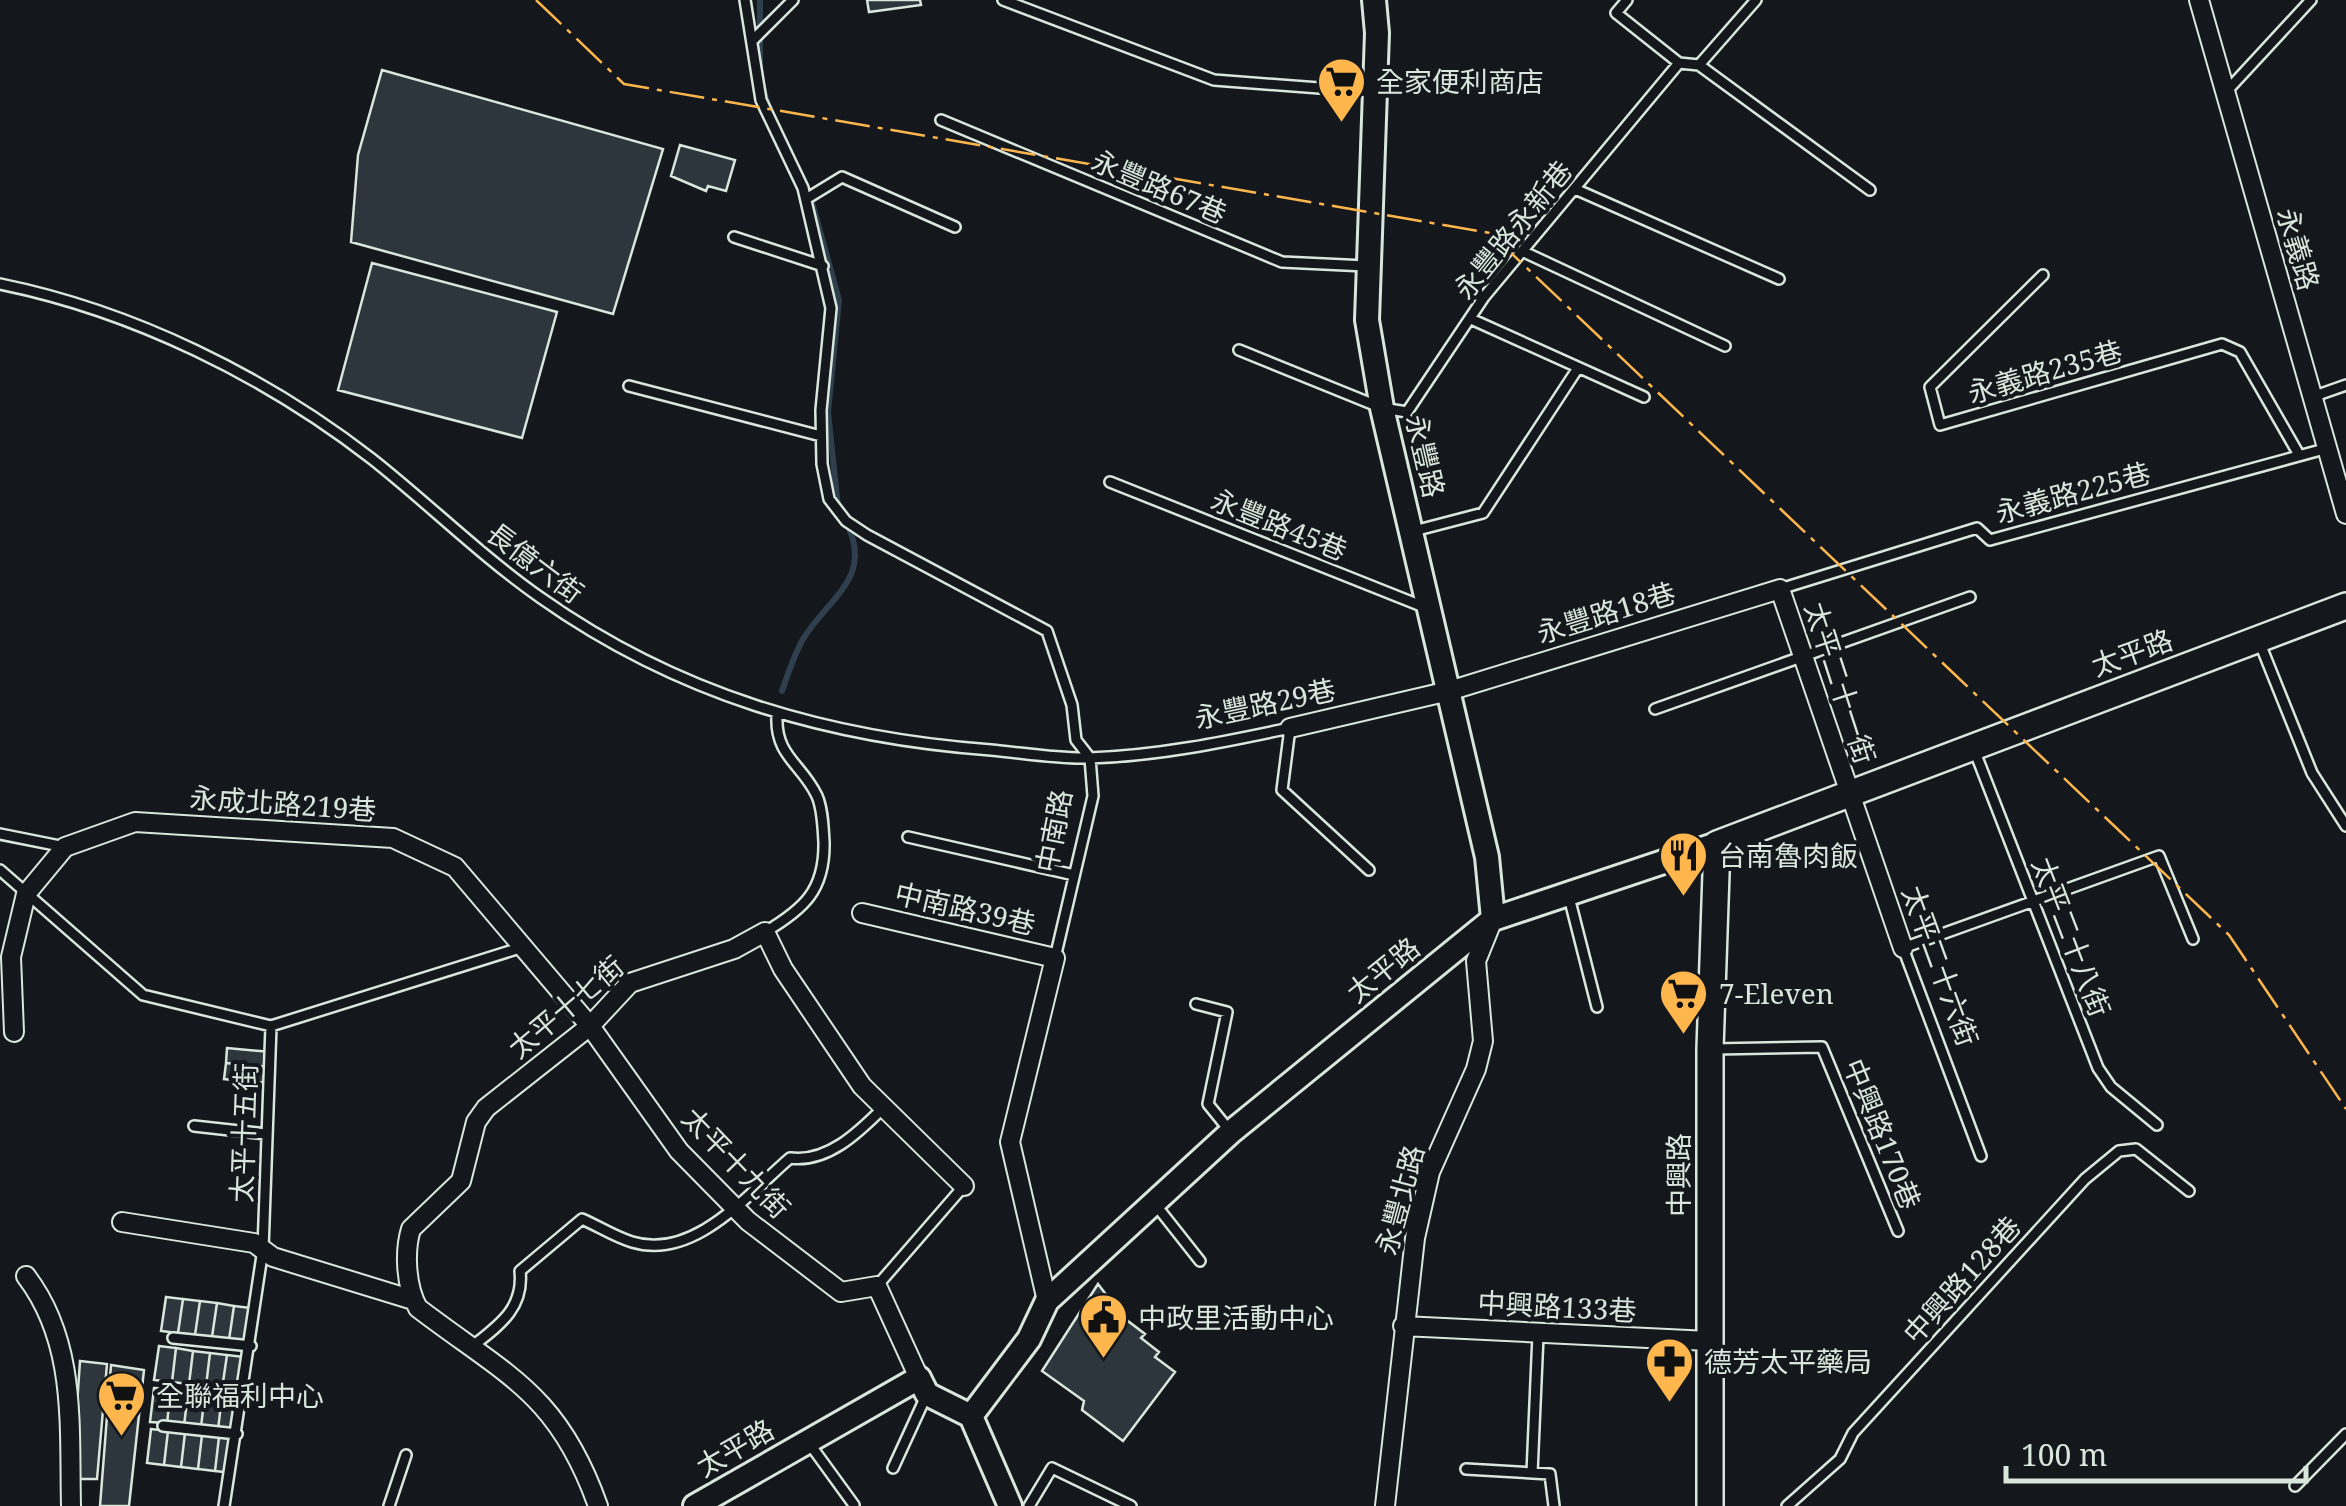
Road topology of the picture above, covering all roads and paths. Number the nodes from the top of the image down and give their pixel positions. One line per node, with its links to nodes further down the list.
1 (745, 0): 9 (lane, 中南路)
2 (1003, 0): 12 (lane)
3 (1374, 0): 12 (street, 永豐路)
4 (1627, 0): 10 (lane)
5 (1756, 0): 11 (lane)
6 (2199, 0): 13 (street, 永義路)
7 (2312, 0): 13 (lane)
8 (790, 4): 9 (lane)
9 (754, 39): 17 (lane, 中南路)
10 (1679, 63): 11 (lane); 15 (lane, 永豐路永新巷)
11 (1699, 65): 16 (lane)
12 (1374, 93): 22 (street, 永豐路)
13 (2225, 93): 33 (street, 永義路)
14 (941, 120): 22 (lane, 永豐路67巷)
15 (1575, 189): 20 (lane, 永豐路永新巷); 24 (lane)
16 (1870, 190)
17 (806, 199): 18 (lane); 21 (lane, 中南路)
18 (954, 226)
19 (734, 238): 21 (lane)
20 (1522, 251): 26 (lane, 永豐路永新巷); 27 (lane)
21 (823, 266): 35 (lane, 中南路)
22 (1366, 266): 34 (street, 永豐路)
23 (2042, 275): 37 (lane, 永義路235巷)
24 (1779, 279)
25 (0, 284): 49 (lane, 長億六街)
26 (1470, 319): 29 (lane); 34 (lane, 永豐路永新巷)
27 (1725, 346)
28 (1239, 350): 34 (lane)
29 (1578, 368): 32 (lane); 40 (lane)
30 (2346, 385): 33 (lane)
31 (629, 386): 35 (lane)
32 (1644, 397)
33 (2312, 397): 36 (street, 永義路)
34 (1382, 408): 40 (street, 永豐路)
35 (821, 436): 52 (lane, 中南路)
36 (2328, 448): 37 (lane, 永義路225巷); 39 (street, 永義路)
37 (2298, 454): 41 (lane, 永義路225巷)
38 (1110, 482): 44 (lane, 永豐路45巷)
39 (2346, 514)
40 (1411, 531): 44 (street, 永豐路)
41 (1780, 588): 46 (street, 太平二十一街); 47 (street, 永豐路18巷)
42 (1970, 597): 46 (lane)
43 (2346, 606): 45 (main road, 太平路)
44 (1431, 610): 47 (street, 永豐路)
45 (2258, 638): 51 (main road, 太平路); 54 (lane)
46 (1804, 656): 48 (lane); 53 (street, 太平二十一街)
47 (1449, 691): 50 (street, 永豐路29巷); 66 (street, 永豐路)
48 (1655, 709)
49 (777, 716): 52 (lane, 長億六街); 67 (lane, 太平十七街)
50 (1290, 728): 52 (lane, 永豐路29巷); 60 (lane)
51 (1972, 744): 53 (main road, 太平路); 64 (lane, 太平二十八街)
52 (1090, 758): 61 (lane, 中南路)
53 (1848, 795): 57 (main road, 太平路); 70 (street, 太平二十六街)
54 (2346, 826)
55 (0, 834): 58 (lane)
56 (908, 837): 61 (lane)
57 (1717, 844): 63 (street, 太平路); 77 (main road, 中興路)
58 (65, 847): 62 (street); 69 (street, 永成北路219巷)
59 (0, 870): 62 (lane)
60 (1370, 870)
61 (1074, 875): 71 (lane, 中南路)
62 (26, 894): 74 (lane); 76 (street)
63 (1568, 895): 66 (street, 太平路); 73 (lane)
64 (2032, 900): 68 (lane); 70 (lane); 79 (lane, 太平二十八街)
65 (862, 913): 71 (street, 中南路39巷)
66 (1493, 919): 81 (street, 太平路); 96 (street, 永豐北路)
67 (765, 932): 75 (street, 太平十七街); 78 (street)
68 (2194, 939)
69 (526, 946): 74 (lane, 太平十五街); 75 (street, 太平十九街)
70 (1903, 948): 83 (lane, 太平二十六街)
71 (1055, 958): 95 (street, 中南路)
72 (1196, 1004): 81 (lane)
73 (1597, 1007)
74 (271, 1026): 82 (lane, 太平十五街)
75 (590, 1026): 87 (street, 太平十九街); 94 (street, 太平十七街)
76 (14, 1032)
77 (1710, 1049): 89 (lane, 中興路170巷); 99 (main road, 中興路)
78 (883, 1108): 84 (street); 87 (lane)
79 (2157, 1125)
80 (194, 1126): 82 (lane)
81 (1231, 1132): 86 (street, 太平路)
82 (266, 1134): 90 (lane, 太平十五街)
83 (1981, 1156)
84 (964, 1186): 93 (lane)
85 (2189, 1191): 125 (lane, 中興路128巷)
86 (1154, 1202): 91 (lane); 95 (street, 太平路)
87 (733, 1207): 93 (street, 太平十九街); 100 (lane)
88 (122, 1222): 90 (street)
89 (1898, 1230)
90 (263, 1249): 94 (street); 101 (lane, 太平十五街)
91 (1200, 1261)
92 (26, 1276): 113 (street)
93 (876, 1286): 102 (street)
94 (413, 1300): 100 (street)
95 (1048, 1301): 103 (street, 太平路)
96 (1403, 1326): 97 (street, 中興路133巷); 122 (street, 永豐北路)
97 (1538, 1335): 99 (street, 中興路133巷); 111 (lane)
98 (173, 1338): 101 (lane)
99 (1709, 1341): 124 (main road, 中興路)
100 (474, 1345): 116 (street)
101 (250, 1346): 105 (lane, 太平十五街)
102 (923, 1386): 103 (street); 107 (street, 太平路); 109 (lane)
103 (971, 1416): 119 (street)
104 (163, 1426): 105 (lane)
105 (237, 1434): 114 (lane, 太平十五街)
106 (2346, 1434): 112 (lane)
107 (808, 1441): 117 (street, 太平路); 118 (lane)
108 (406, 1455): 115 (lane)
109 (893, 1468)
110 (1466, 1469): 111 (lane)
111 (1532, 1473): 123 (lane)
112 (2296, 1486)
113 (71, 1506)
114 (224, 1506)
115 (389, 1506)
116 (598, 1506)
117 (695, 1506)
118 (854, 1506)
119 (1010, 1506)
120 (1029, 1506): 121 (lane)
121 (1132, 1506)
122 (1385, 1506)
123 (1554, 1506)
124 (1710, 1506)
125 (1787, 1506)

